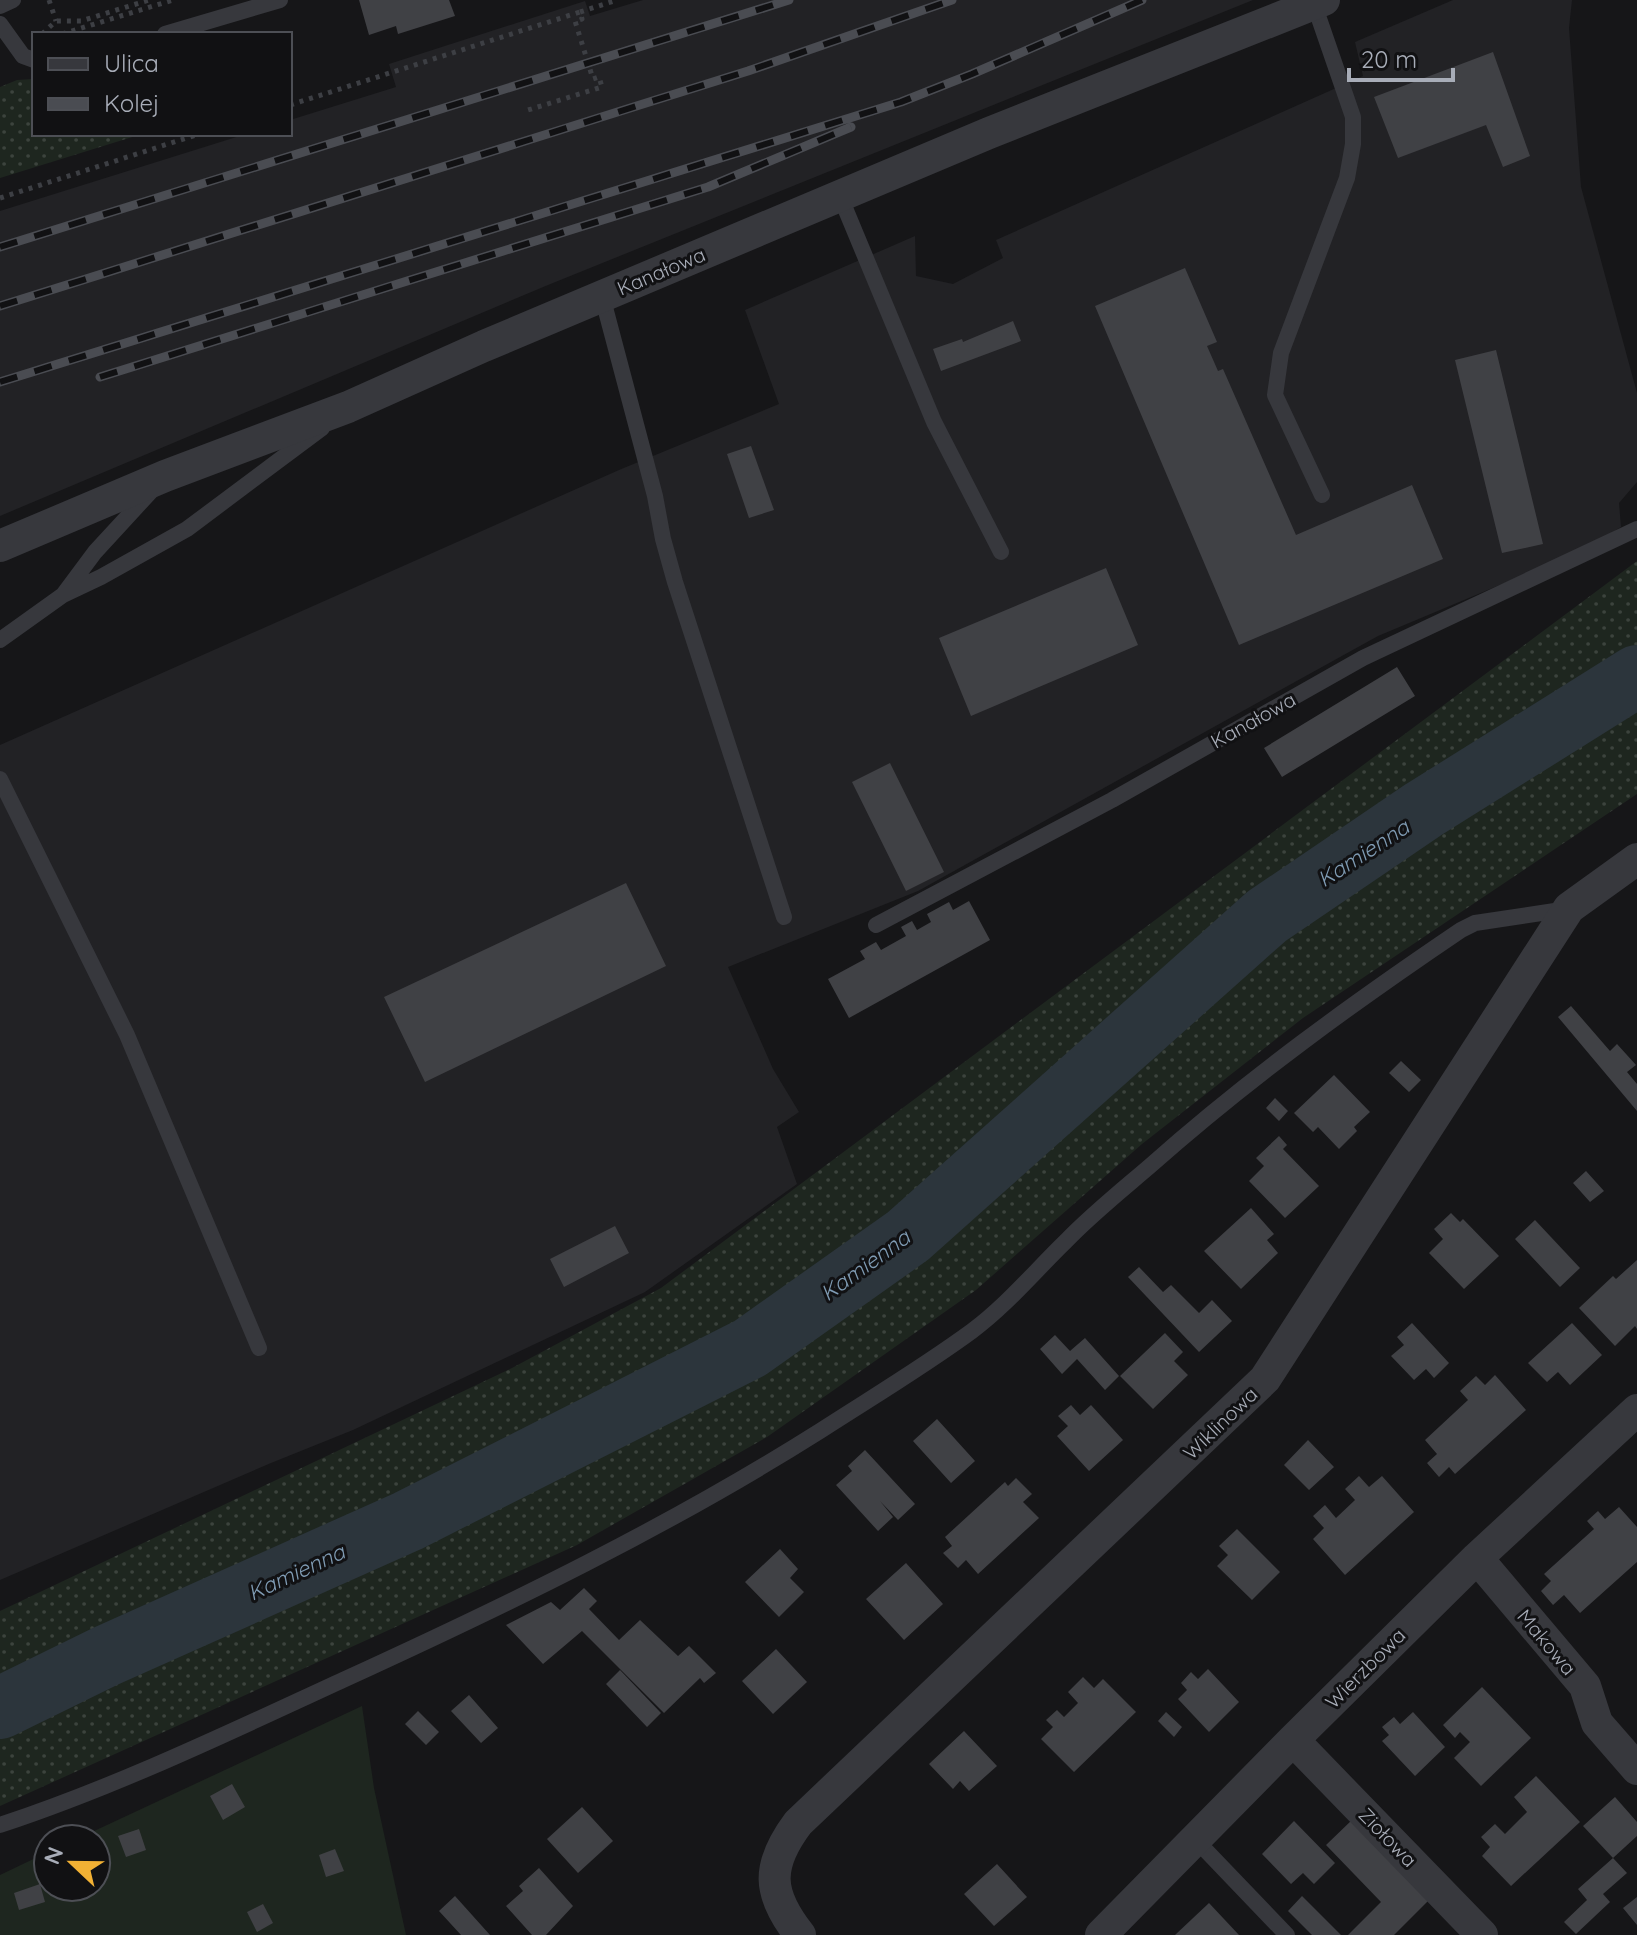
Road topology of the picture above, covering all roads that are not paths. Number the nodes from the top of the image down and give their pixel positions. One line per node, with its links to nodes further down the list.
1 (13, 0): 4 (lane)
2 (280, 0): 6 (lane)
3 (1319, 2): 8 (street, Kanałowa); 12 (lane)
4 (0, 6)
5 (0, 24): 7 (lane)
6 (172, 32)
7 (32, 59)
8 (840, 196): 9 (street, Kanałowa); 15 (lane)
9 (602, 296): 10 (street, Kanałowa); 21 (lane)
10 (348, 407): 11 (street, Kanałowa); 16 (lane)
11 (165, 476): 14 (street, Kanałowa); 16 (lane)
12 (1322, 495)
13 (1637, 529): 22 (lane, Kanałowa)
14 (0, 546)
15 (1001, 552)
16 (63, 595): 17 (lane)
17 (0, 640)
18 (0, 779): 23 (lane)
19 (1637, 859): 20 (street, Wiklinowa)
20 (1569, 908): 28 (lane); 31 (street, Wiklinowa)
21 (784, 917)
22 (876, 925)
23 (259, 1348)
24 (1637, 1410): 25 (street, Wierzbowa)
25 (1477, 1558): 26 (street, Wierzbowa); 27 (street, Makowa)
26 (1293, 1740): 29 (street, Wierzbowa); 33 (street, Ziołowa)
27 (1637, 1769)
28 (0, 1825)
29 (1195, 1839): 30 (street, Wierzbowa); 32 (lane)
30 (1109, 1932)
31 (800, 1935)
32 (1287, 1935)
33 (1482, 1935)

